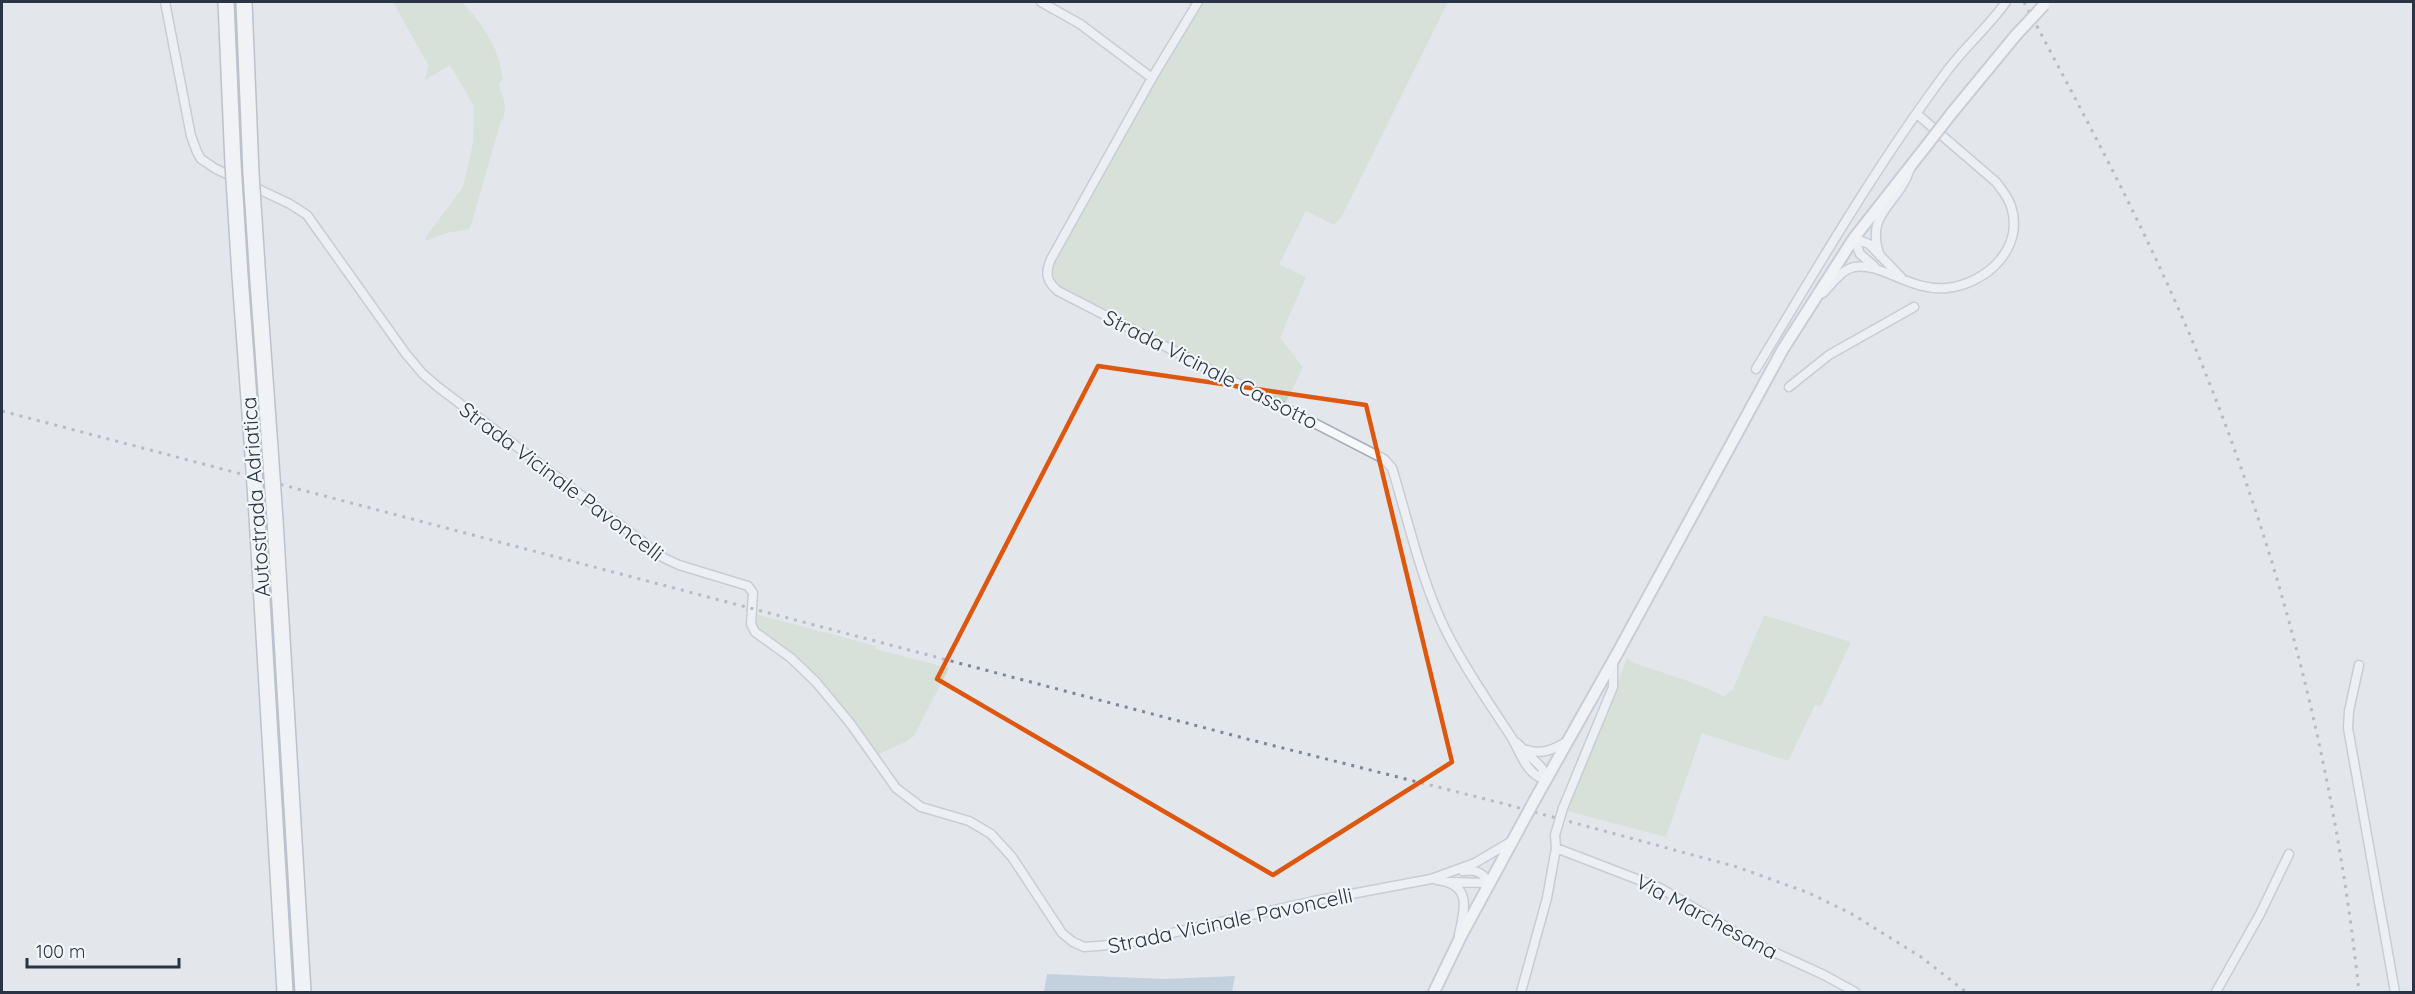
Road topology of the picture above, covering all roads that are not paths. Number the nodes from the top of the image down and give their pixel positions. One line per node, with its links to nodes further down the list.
1 (165, 2): 29 (street, Strada Vicinale Pavoncelli)
2 (226, 2): 33 (highway, Autostrada Adriatica, bridge)
3 (244, 2): 34 (highway, Autostrada Adriatica, bridge)
4 (1041, 2): 8 (street)
5 (1198, 2): 8 (street, Strada Vicinale Cassotto)
6 (2006, 2): 9 (street)
7 (2046, 3): 10 (main road, bridge)
8 (1152, 78): 21 (street, Strada Vicinale Cassotto)
9 (1917, 114): 14 (street); 17 (street)
10 (1912, 164): 11 (main road); 12 (street)
11 (1854, 238): 12 (street); 13 (street); 16 (main road)
12 (1880, 256): 14 (street)
13 (1882, 272): 14 (street); 16 (street)
14 (1909, 283)
15 (1914, 307): 18 (street)
16 (1808, 308): 19 (main road)
17 (1756, 369)
18 (1789, 387)
19 (1613, 661): 22 (main road); 26 (street, bridge)
20 (2359, 665): 39 (street)
21 (1512, 739): 23 (street); 24 (street)
22 (1568, 741): 23 (street); 24 (main road)
23 (1521, 747): 24 (street)
24 (1545, 780): 25 (main road, bridge)
25 (1512, 841): 28 (street, Strada Vicinale Pavoncelli); 31 (main road)
26 (1556, 848): 36 (street); 37 (street, Via Marchesana)
27 (2289, 854): 38 (street)
28 (1456, 872): 29 (street, Strada Vicinale Pavoncelli); 31 (street)
29 (1431, 879): 30 (street, Strada Vicinale Pavoncelli)
30 (1449, 882): 31 (street, Strada Vicinale Pavoncelli); 32 (street)
31 (1489, 883): 32 (main road)
32 (1457, 943): 35 (main road)
33 (285, 993)
34 (303, 993)
35 (1434, 993)
36 (1521, 993)
37 (1854, 993)
38 (2216, 993)
39 (2395, 993)

